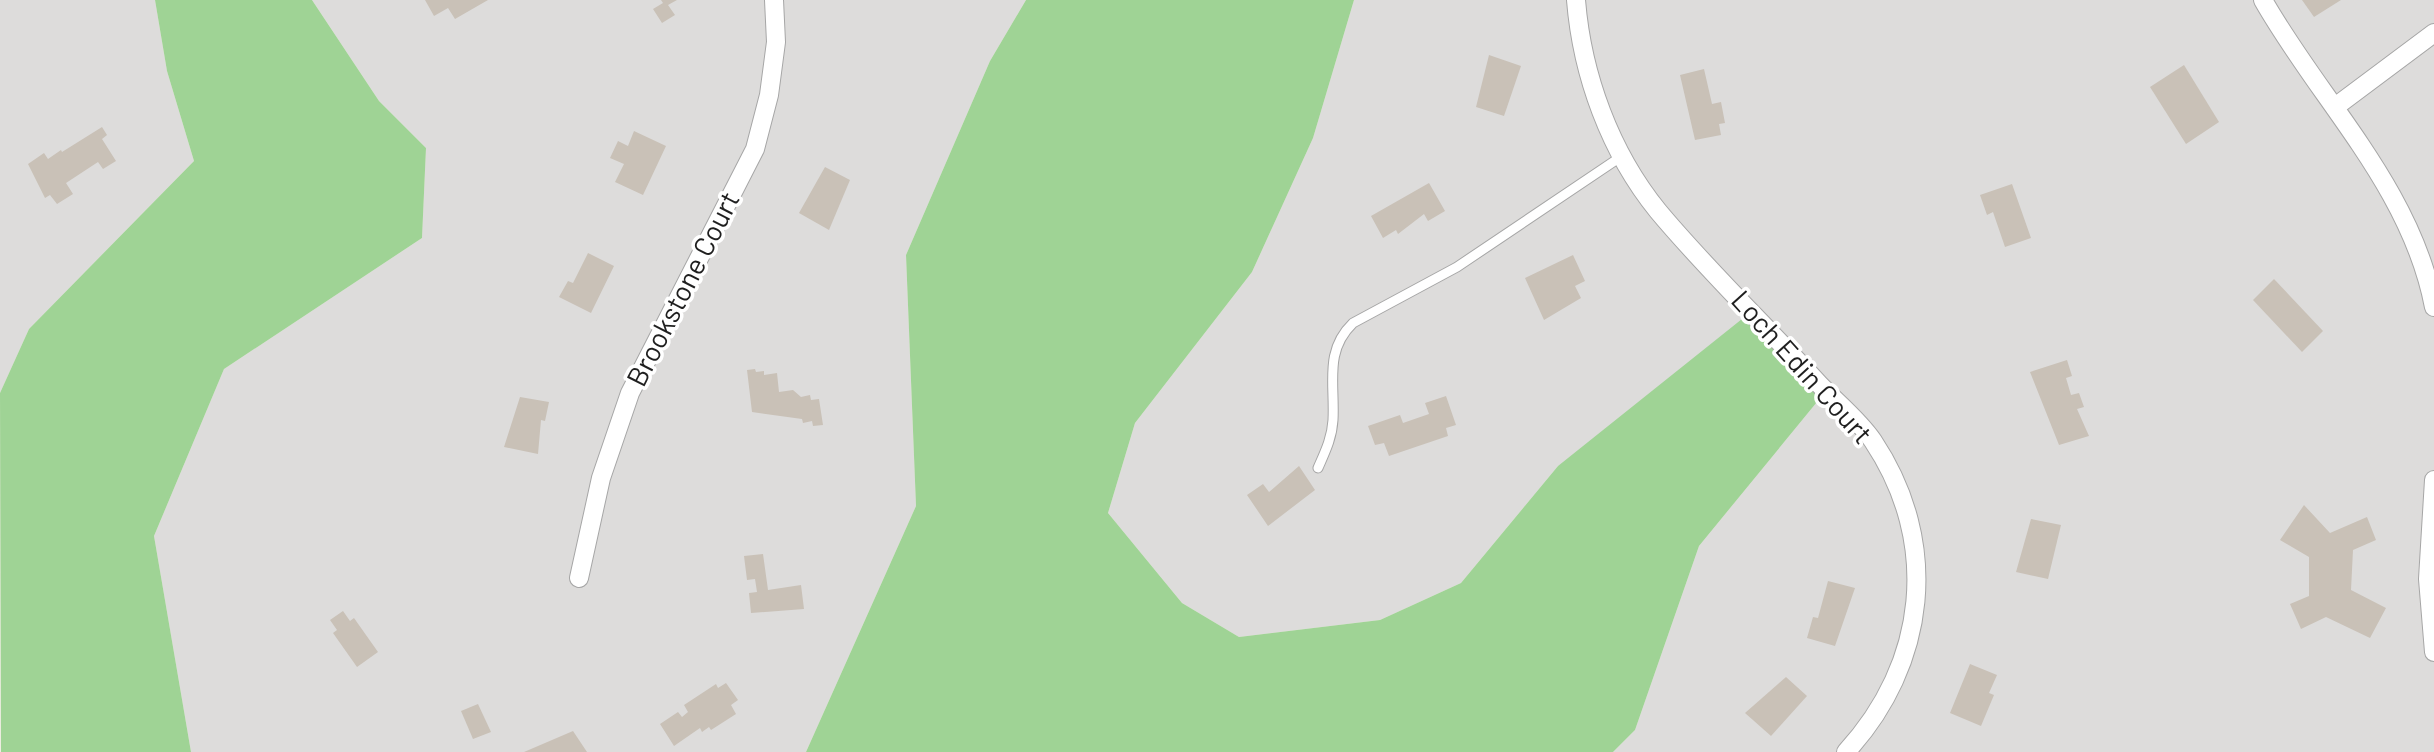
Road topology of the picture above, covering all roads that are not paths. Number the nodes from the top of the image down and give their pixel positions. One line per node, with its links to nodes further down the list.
1 (774, 0): 10 (street, Brookstone Court)
2 (1576, 0): 6 (street, Loch Edin Court)
3 (2263, 0): 5 (street)
4 (2434, 33): 5 (street)
5 (2335, 107): 7 (street)
6 (1622, 156): 8 (lane); 12 (street, Loch Edin Court)
7 (2434, 307)
8 (1318, 468)
9 (2434, 480): 11 (street)
10 (579, 578)
11 (2434, 652)
12 (1846, 752)

